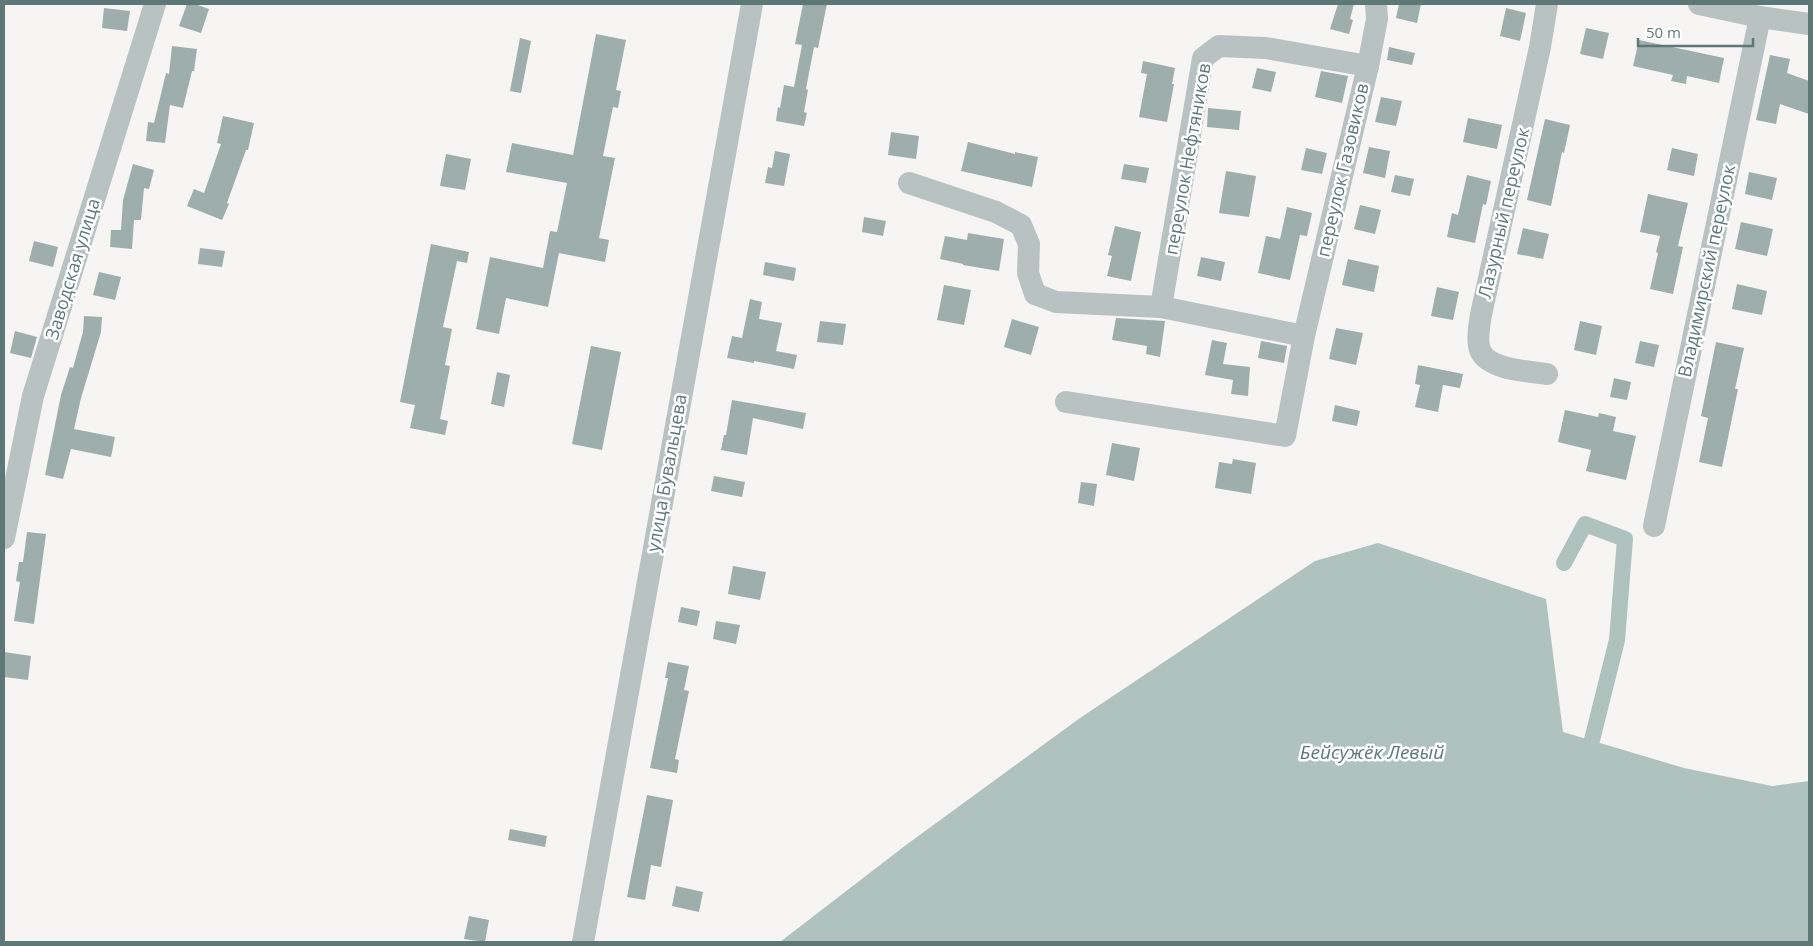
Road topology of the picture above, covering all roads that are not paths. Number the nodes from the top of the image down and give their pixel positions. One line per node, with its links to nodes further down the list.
1 (155, 4): 15 (street, Заводская улица)
2 (752, 4): 16 (street, улица Бувальцева)
3 (1376, 4): 8 (street, переулок Газовиков)
4 (1547, 4): 12 (street, Лазурный переулок)
5 (1701, 4): 6 (street)
6 (1760, 17): 7 (street); 14 (street, Владимирский переулок)
7 (1809, 24)
8 (1368, 66): 10 (street, переулок Нефтяников); 11 (street, переулок Газовиков)
9 (908, 183): 10 (street)
10 (1161, 307): 11 (street)
11 (1304, 336): 13 (street, переулок Газовиков)
12 (1547, 374)
13 (1066, 402)
14 (1654, 526)
15 (4, 538)
16 (583, 942)

